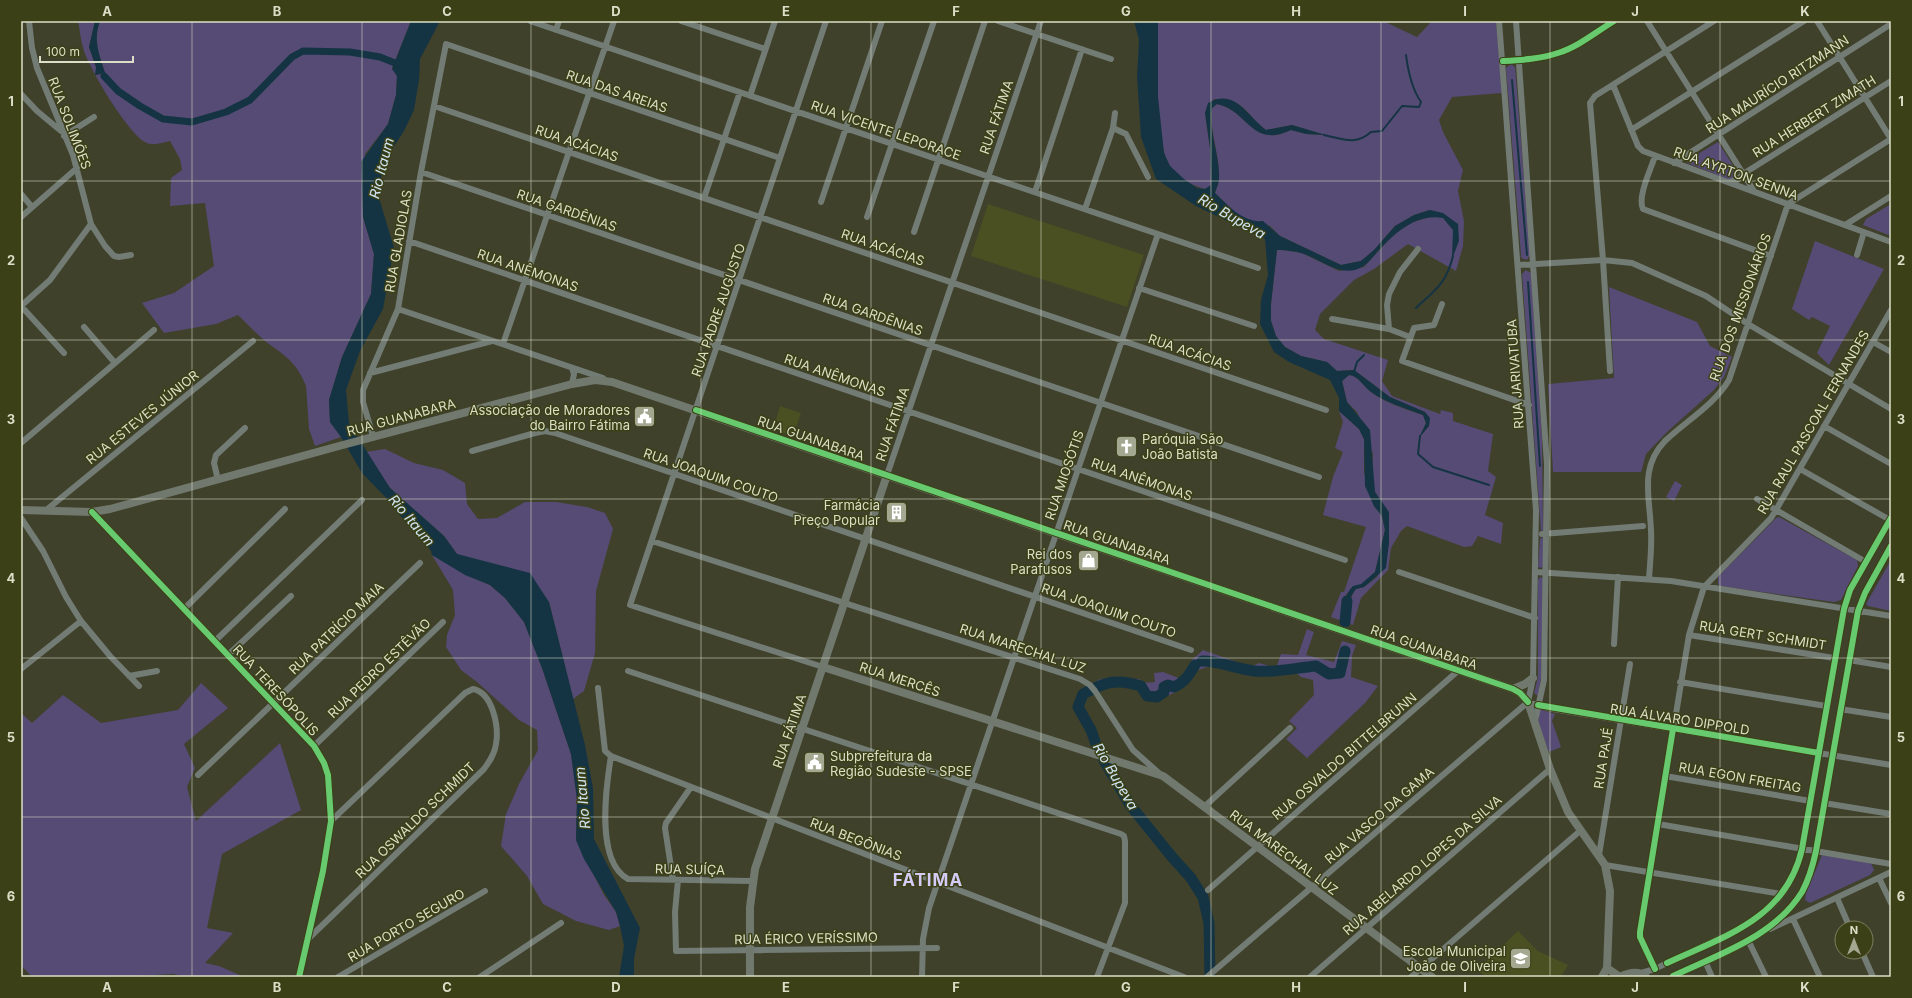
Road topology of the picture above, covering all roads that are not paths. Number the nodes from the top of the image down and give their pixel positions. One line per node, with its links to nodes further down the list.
1 (29, 21): 47 (street, RUA SOLIMÕES)
2 (530, 21): 21 (street, RUA VICENTE LEPORACE)
3 (559, 21): 21 (street)
4 (614, 21): 24 (street)
5 (681, 21): 25 (street)
6 (775, 21): 25 (street)
7 (826, 21): 41 (street, RUA PADRE AUGUSTO)
8 (882, 21): 44 (street)
9 (934, 21): 51 (street)
10 (985, 21): 55 (street)
11 (998, 21): 22 (street)
12 (1041, 21): 22 (street, RUA FÁTIMA)
13 (1499, 21): 31 (street, RUA JARIVATUBA)
14 (1516, 21): 30 (street, RUA JARIVATUBA)
15 (1614, 21): 30 (street)
16 (1647, 21): 27 (street)
17 (1714, 21): 27 (street)
18 (1804, 21): 36 (street)
19 (1817, 21): 28 (street)
20 (1891, 24): 28 (street, RUA MAURÍCIO RITZMANN)
21 (556, 30): 24 (street, RUA VICENTE LEPORACE)
22 (1036, 34): 26 (street); 60 (street, RUA FÁTIMA)
23 (446, 44): 35 (street, RUA DAS AREIAS); 40 (street, RUA GLADIOLAS)
24 (605, 46): 34 (street, RUA VICENTE LEPORACE); 35 (street)
25 (765, 49): 38 (street)
26 (1082, 50): 29 (street); 63 (street)
27 (1666, 51): 33 (street); 36 (street)
28 (1839, 57): 39 (street); 48 (street, RUA MAURÍCIO RITZMANN)
29 (1111, 59)
30 (1518, 60): 31 (street); 88 (street, RUA JARIVATUBA)
31 (1503, 61): 89 (street, RUA JARIVATUBA)
32 (1891, 81): 39 (street, RUA HERBERT ZIMATH)
33 (1613, 85): 46 (street, RUA AYRTON SENNA); 87 (street)
34 (740, 92): 38 (street, RUA VICENTE LEPORACE); 49 (street)
35 (589, 93): 49 (street, RUA DAS AREIAS); 52 (street)
36 (1692, 93): 46 (street); 48 (street)
37 (21, 94): 47 (street)
38 (750, 96): 41 (street, RUA VICENTE LEPORACE)
39 (1865, 98): 50 (street); 59 (street, RUA HERBERT ZIMATH)
40 (434, 106): 52 (street, RUA ACÁCIAS); 58 (street, RUA GLADIOLAS)
41 (796, 111): 44 (street, RUA VICENTE LEPORACE); 54 (street, RUA PADRE AUGUSTO)
42 (1115, 113): 45 (street)
43 (94, 117): 47 (street)
44 (846, 128): 51 (street, RUA VICENTE LEPORACE); 68 (street)
45 (1113, 128): 61 (street); 71 (street)
46 (1631, 130): 53 (street, RUA AYRTON SENNA)
47 (63, 134): 57 (street, RUA SOLIMÕES)
48 (1718, 134): 56 (street, RUA MAURÍCIO RITZMANN); 59 (street)
49 (724, 139): 54 (street, RUA DAS AREIAS); 67 (street)
50 (1891, 139): 69 (street)
51 (892, 144): 55 (street, RUA VICENTE LEPORACE); 75 (street)
52 (569, 152): 67 (street, RUA ACÁCIAS); 72 (street)
53 (1656, 156): 56 (street, RUA AYRTON SENNA); 86 (street)
54 (780, 158): 74 (street, RUA PADRE AUGUSTO)
55 (938, 160): 60 (street, RUA VICENTE LEPORACE); 78 (street)
56 (1674, 163): 62 (street, RUA AYRTON SENNA)
57 (77, 168): 70 (street); 76 (street, RUA SOLIMÕES)
58 (421, 172): 72 (street, RUA GARDÊNIAS); 81 (street, RUA GLADIOLAS)
59 (1743, 174): 62 (street, RUA HERBERT ZIMATH); 64 (street)
60 (988, 176): 63 (street, RUA VICENTE LEPORACE); 93 (street, RUA FÁTIMA)
61 (1148, 177)
62 (1729, 182): 64 (street, RUA AYRTON SENNA)
63 (1035, 192): 71 (street, RUA VICENTE LEPORACE)
64 (1754, 192): 69 (street, RUA AYRTON SENNA)
65 (21, 194): 70 (street)
66 (1891, 196): 77 (street)
67 (704, 198): 74 (street, RUA ACÁCIAS)
68 (821, 202)
69 (1788, 204): 77 (street, RUA AYRTON SENNA); 86 (street, RUA DOS MISSIONÁRIOS)
70 (32, 207): 73 (street)
71 (1085, 209): 80 (street, RUA VICENTE LEPORACE)
72 (547, 215): 91 (street, RUA GARDÊNIAS); 92 (street)
73 (21, 217)
74 (760, 217): 91 (street, RUA PADRE AUGUSTO); 93 (street, RUA ACÁCIAS)
75 (867, 217)
76 (91, 224): 84 (street, RUA SOLIMÕES); 96 (street)
77 (1845, 225): 79 (street, RUA AYRTON SENNA)
78 (914, 232)
79 (1864, 232): 82 (street, RUA AYRTON SENNA); 85 (street)
80 (1158, 234): 90 (street, RUA VICENTE LEPORACE); 94 (street, RUA MIOSÓTIS)
81 (409, 241): 92 (street, RUA ANÊMONAS); 97 (street, RUA GLADIOLAS)
82 (1891, 242)
83 (1418, 250): 103 (street)
84 (131, 255)
85 (1857, 255)
86 (1771, 256): 100 (street, RUA DOS MISSIONÁRIOS)
87 (1603, 260): 88 (street); 100 (street); 117 (street)
88 (1533, 264): 89 (street); 151 (street, RUA JARIVATUBA)
89 (1519, 265): 123 (street, RUA JARIVATUBA)
90 (1258, 268)
91 (739, 280): 111 (street, RUA PADRE AUGUSTO); 112 (street, RUA GARDÊNIAS)
92 (525, 281): 110 (street); 111 (street, RUA ANÊMONAS)
93 (952, 282): 106 (street, RUA ACÁCIAS); 112 (street, RUA FÁTIMA)
94 (1139, 288): 101 (street); 106 (street, RUA MIOSÓTIS)
95 (1442, 304): 105 (street)
96 (21, 306): 114 (street)
97 (398, 309): 108 (street); 118 (street, RUA GLADIOLAS)
98 (1891, 310): 109 (street, RUA RAUL PASCOAL FERNANDES)
99 (1332, 319): 103 (street)
100 (1748, 324): 121 (street); 163 (street, RUA DOS MISSIONÁRIOS)
101 (1254, 326)
102 (84, 328): 115 (street)
103 (1389, 329): 105 (street)
104 (154, 330): 115 (street)
105 (1410, 337): 123 (street)
106 (1121, 340): 122 (street, RUA MIOSÓTIS); 126 (street, RUA ACÁCIAS)
107 (253, 341): 145 (street, RUA ESTEVES JÚNIOR)
108 (492, 341): 110 (street); 118 (street)
109 (1873, 342): 113 (street); 121 (street, RUA RAUL PASCOAL FERNANDES)
110 (503, 344): 116 (street)
111 (717, 346): 125 (street, RUA PADRE AUGUSTO); 127 (street, RUA ANÊMONAS)
112 (931, 346): 122 (street, RUA GARDÊNIAS); 127 (street, RUA FÁTIMA)
113 (1891, 352)
114 (64, 353)
115 (115, 363): 131 (street)
116 (572, 368): 119 (street); 120 (street)
117 (1610, 370)
118 (370, 373): 130 (street, RUA GLADIOLAS)
119 (612, 382): 120 (main road, RUA GUANABARA); 125 (main road, RUA GUANABARA)
120 (572, 384): 130 (main road, RUA GUANABARA)
121 (1848, 384): 124 (street); 128 (street, RUA RAUL PASCOAL FERNANDES)
122 (1100, 403): 134 (street, RUA MIOSÓTIS); 138 (street, RUA GARDÊNIAS)
123 (1529, 405): 152 (street, RUA JARIVATUBA)
124 (1891, 408)
125 (696, 410): 136 (street, RUA PADRE AUGUSTO); 137 (main road, RUA GUANABARA)
126 (1326, 410)
127 (909, 411): 134 (street, RUA ANÊMONAS); 137 (street, RUA FÁTIMA)
128 (1824, 426): 133 (street); 135 (street, RUA RAUL PASCOAL FERNANDES)
129 (245, 428): 139 (street)
130 (370, 437): 139 (main road, RUA GUANABARA)
131 (21, 443)
132 (472, 451): 136 (street, RUA JOAQUIM COUTO)
133 (1891, 464)
134 (1078, 469): 150 (street, RUA MIOSÓTIS); 156 (street, RUA ANÊMONAS)
135 (1800, 469): 144 (street, RUA RAUL PASCOAL FERNANDES); 148 (street)
136 (674, 474): 153 (street, RUA JOAQUIM COUTO); 154 (street, RUA PADRE AUGUSTO)
137 (887, 475): 150 (main road, RUA GUANABARA); 153 (main road, RUA FÁTIMA)
138 (1319, 477)
139 (218, 480): 146 (main road, RUA GUANABARA)
140 (1757, 499): 144 (street)
141 (362, 500): 177 (street)
142 (285, 509): 169 (street)
143 (21, 510): 145 (main road, RUA GUANABARA)
144 (1776, 510): 158 (street); 164 (street, RUA RAUL PASCOAL FERNANDES)
145 (45, 511): 146 (main road, RUA GUANABARA)
146 (92, 512): 169 (street, RUA TERESÓPOLIS)
147 (21, 518): 174 (street)
148 (1891, 519): 158 (street)
149 (1643, 526): 151 (street)
150 (1056, 533): 166 (street, RUA MIOSÓTIS); 188 (main road, RUA GUANABARA)
151 (1546, 533): 152 (street); 161 (street, RUA JARIVATUBA)
152 (1537, 534): 160 (street, RUA JARIVATUBA)
153 (866, 539): 166 (street, RUA JOAQUIM COUTO); 167 (main road, RUA FÁTIMA)
154 (652, 541): 167 (street, RUA MARECHAL LUZ); 168 (street, RUA PADRE AUGUSTO)
155 (1891, 546): 171 (street)
156 (1345, 560)
157 (420, 562): 198 (street, RUA PATRÍCIO MAIA)
158 (1866, 562): 170 (street)
159 (1400, 572): 173 (street)
160 (1536, 572): 161 (street); 173 (street, RUA JARIVATUBA)
161 (1546, 572): 162 (street); 199 (street, RUA JARIVATUBA)
162 (1618, 577): 163 (street); 178 (street)
163 (1649, 580): 164 (street)
164 (1704, 587): 170 (street); 176 (street, RUA RAUL PASCOAL FERNANDES)
165 (291, 596): 180 (street)
166 (1034, 596): 179 (street, RUA JOAQUIM COUTO); 181 (street, RUA MIOSÓTIS)
167 (844, 603): 181 (street, RUA MARECHAL LUZ); 185 (main road, RUA FÁTIMA)
168 (630, 605): 185 (street, RUA MERCÊS)
169 (184, 609): 177 (street, RUA TERESÓPOLIS)
170 (1844, 609): 171 (street); 182 (street)
171 (1858, 611): 172 (street); 183 (street)
172 (1891, 616)
173 (1534, 618): 192 (street, RUA JARIVATUBA)
174 (81, 621): 187 (street); 191 (street)
175 (443, 622): 209 (street, RUA PEDRO ESTÊVÃO)
176 (1689, 635): 182 (street, RUA GERT SCHMIDT); 193 (street, RUA RAUL PASCOAL FERNANDES)
177 (215, 642): 180 (street, RUA TERESÓPOLIS)
178 (1614, 644)
179 (1191, 650)
180 (228, 655): 198 (street, RUA TERESÓPOLIS)
181 (1013, 657): 204 (street, RUA MIOSÓTIS); 216 (street, RUA MARECHAL LUZ)
182 (1834, 658): 200 (street)
183 (1848, 660): 186 (street); 201 (street)
184 (1630, 664): 203 (street, RUA PAJÉ)
185 (823, 667): 204 (main road, RUA MERCÊS); 207 (main road, RUA FÁTIMA)
186 (1891, 667)
187 (21, 669)
188 (1459, 670): 196 (main road, RUA GUANABARA); 228 (street, RUA OSVALDO BITTELBRUNN)
189 (157, 671): 191 (street)
190 (628, 671): 207 (street)
191 (129, 676): 194 (street)
192 (1533, 678): 196 (main road); 197 (street, RUA JARIVATUBA)
193 (1680, 682): 200 (street); 208 (street, RUA RAUL PASCOAL FERNANDES)
194 (139, 686)
195 (598, 688): 212 (street)
196 (1513, 689): 197 (main road, RUA GUANABARA)
197 (1528, 702): 199 (street, RUA ÁLVARO DIPPOLD); 205 (main road, RUA JARIVATUBA); 240 (street, RUA VASCO DA GAMA)
198 (273, 703): 209 (street, RUA TERESÓPOLIS); 215 (street, RUA PATRÍCIO MAIA)
199 (1538, 705): 203 (street, RUA ÁLVARO DIPPOLD); 205 (street, RUA JARIVATUBA)
200 (1826, 706): 210 (street)
201 (1840, 709): 202 (street); 211 (street)
202 (1891, 717)
203 (1621, 720): 208 (street, RUA ÁLVARO DIPPOLD); 231 (street, RUA PAJÉ)
204 (991, 721): 216 (main road, RUA MERCÊS); 218 (street, RUA MIOSÓTIS)
205 (1534, 725): 214 (main road, RUA JARIVATUBA)
206 (1290, 728): 222 (street)
207 (802, 729): 218 (street); 224 (main road, RUA FÁTIMA)
208 (1673, 729): 210 (street, RUA ÁLVARO DIPPOLD); 217 (street, RUA RAUL PASCOAL FERNANDES)
209 (314, 746): 225 (street, RUA TERESÓPOLIS)
210 (1818, 753): 211 (street, RUA ÁLVARO DIPPOLD); 220 (street)
211 (1832, 755): 213 (street, RUA ÁLVARO DIPPOLD); 221 (street)
212 (611, 756): 219 (street, RUA BEGÔNIAS); 237 (street, RUA SUÍÇA)
213 (1891, 765)
214 (1550, 769): 227 (main road, RUA JARIVATUBA); 249 (street, RUA ABELARDO LOPES DA SILVA)
215 (198, 775)
216 (1163, 776): 222 (main road, RUA MARECHAL LUZ)
217 (1665, 776): 220 (street, RUA EGON FREITAG); 226 (street, RUA RAUL PASCOAL FERNANDES)
218 (970, 784): 239 (street, RUA MIOSÓTIS); 255 (street)
219 (691, 787): 224 (street, RUA BEGÔNIAS); 237 (street)
220 (1810, 801): 229 (street)
221 (1824, 803): 223 (street); 230 (street)
222 (1204, 807): 228 (main road, RUA MARECHAL LUZ)
223 (1891, 814)
224 (772, 818): 238 (main road, RUA FÁTIMA); 239 (street, RUA BEGÔNIAS)
225 (331, 821): 251 (street, RUA TERESÓPOLIS); 251 (street, RUA OSWALDO SCHMIDT)
226 (1658, 824): 229 (street); 235 (street, RUA RAUL PASCOAL FERNANDES)
227 (1580, 831): 231 (main road, RUA JARIVATUBA); 259 (street)
228 (1258, 846): 240 (main road, RUA MARECHAL LUZ); 241 (street, RUA OSVALDO BITTELBRUNN)
229 (1802, 849): 230 (street); 243 (street)
230 (1816, 851): 232 (street); 250 (street)
231 (1599, 855): 233 (main road, RUA JARIVATUBA)
232 (1891, 864)
233 (1605, 865): 235 (street); 261 (main road, RUA JARIVATUBA)
234 (1891, 872): 236 (street)
235 (1650, 873): 243 (street); 260 (street, RUA RAUL PASCOAL FERNANDES)
236 (1879, 878): 244 (street); 245 (street)
237 (675, 880): 238 (street, RUA SUÍÇA); 256 (street, RUA ÉRICO VERÍSSIMO)
238 (752, 881): 256 (main road, RUA FÁTIMA)
239 (937, 882): 253 (street, RUA MIOSÓTIS); 255 (street, RUA BEGÔNIAS)
240 (1312, 887): 249 (main road, RUA MARECHAL LUZ); 270 (street, RUA VASCO DA GAMA)
241 (1208, 890)
242 (485, 891): 264 (street, RUA PORTO SEGURO)
243 (1782, 894): 260 (street)
244 (1837, 898): 246 (street); 247 (street)
245 (1891, 903)
246 (1793, 919): 250 (street); 278 (street)
247 (1847, 920)
248 (561, 923): 265 (street)
249 (1367, 928): 259 (main road, RUA MARECHAL LUZ); 271 (street, RUA ABELARDO LOPES DA SILVA)
250 (1762, 933): 252 (street)
251 (307, 940): 263 (street, RUA TERESÓPOLIS)
252 (1748, 940): 258 (street); 277 (street)
253 (922, 948): 254 (street, RUA ÉRICO VERÍSSIMO); 256 (street, RUA ÉRICO VERÍSSIMO); 267 (street, RUA MIOSÓTIS)
254 (937, 948)
255 (1108, 948): 268 (street); 269 (street, RUA BEGÔNIAS)
256 (750, 950): 266 (main road, RUA FÁTIMA)
257 (1866, 960): 279 (street)
258 (1705, 961): 275 (street); 276 (street)
259 (1421, 969): 272 (street); 273 (main road, RUA MARECHAL LUZ)
260 (1655, 969): 262 (street)
261 (1604, 974): 274 (main road, RUA JARIVATUBA)
262 (1643, 975): 274 (main road)
263 (299, 977)
264 (338, 977)
265 (480, 977)
266 (750, 977)
267 (922, 977)
268 (1098, 977)
269 (1184, 977)
270 (1207, 977)
271 (1310, 977)
272 (1411, 977)
273 (1432, 977)
274 (1620, 977)
275 (1672, 977)
276 (1712, 977)
277 (1766, 977)
278 (1820, 977)
279 (1873, 977)

